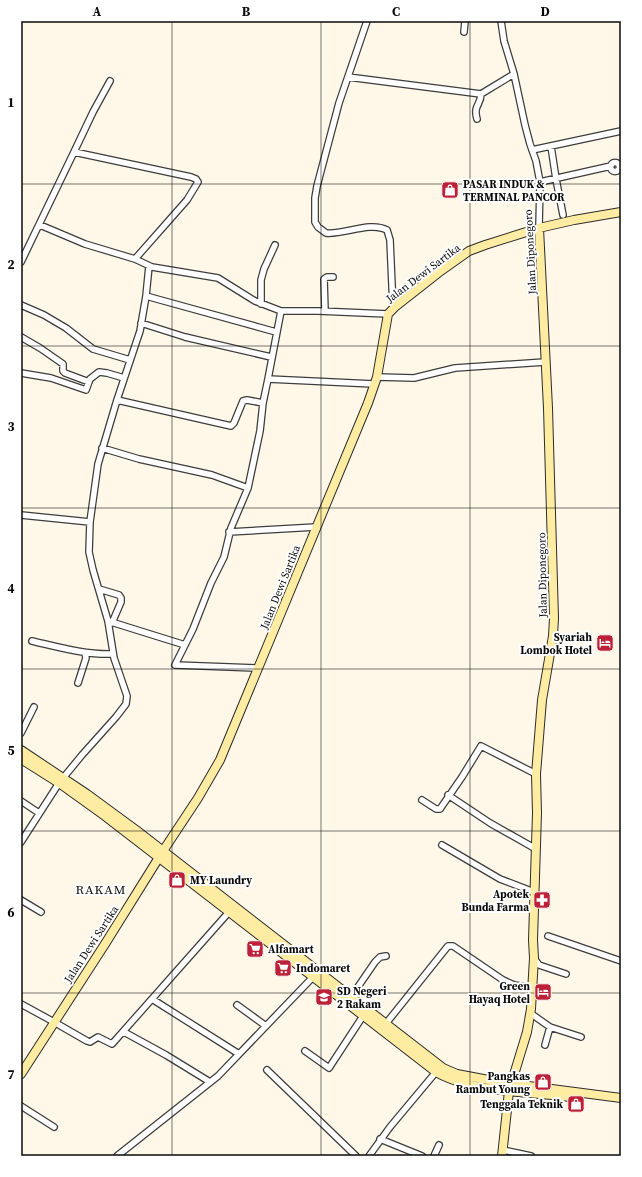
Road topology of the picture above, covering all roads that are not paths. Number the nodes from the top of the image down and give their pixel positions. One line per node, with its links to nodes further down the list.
1 (367, 21): 6 (street)
2 (465, 21): 4 (street)
3 (501, 21): 5 (street, Jalan Diponegoro)
4 (464, 32)
5 (514, 74): 8 (street); 12 (street, Jalan Diponegoro)
6 (348, 77): 8 (street); 30 (street)
7 (110, 81): 13 (street)
8 (481, 94): 9 (street)
9 (477, 119)
10 (621, 131): 11 (street)
11 (551, 146): 12 (street); 15 (street)
12 (532, 150): 16 (street, Jalan Diponegoro)
13 (74, 152): 19 (street); 22 (street)
14 (620, 165): 15 (street)
15 (556, 179): 16 (street); 18 (street)
16 (540, 182): 20 (street, Jalan Diponegoro)
17 (621, 212): 20 (street, Jalan Dewi Sartika)
18 (563, 215)
19 (40, 225): 22 (street); 23 (street)
20 (539, 228): 30 (street, Jalan Dewi Sartika); 37 (street, Jalan Diponegoro)
21 (274, 245): 27 (street)
22 (135, 259): 24 (street)
23 (21, 262)
24 (149, 266): 26 (street); 27 (street)
25 (333, 277): 31 (street)
26 (146, 296): 32 (street); 33 (street)
27 (261, 304): 29 (street)
28 (21, 305): 36 (street)
29 (281, 311): 31 (street); 33 (street)
30 (391, 311): 31 (street); 41 (street, Jalan Dewi Sartika)
31 (325, 312)
32 (141, 323): 35 (street); 36 (street)
33 (276, 332): 35 (street)
34 (21, 337): 42 (street)
35 (271, 357): 40 (street)
36 (130, 360): 39 (street)
37 (546, 362): 41 (street); 62 (street, Jalan Diponegoro)
38 (21, 373): 42 (street)
39 (124, 378): 42 (street); 43 (street)
40 (268, 379): 41 (street); 44 (street)
41 (376, 381): 49 (street, Jalan Dewi Sartika)
42 (89, 382)
43 (117, 400): 44 (street); 45 (street)
44 (263, 403): 46 (street)
45 (102, 448): 46 (street); 48 (street)
46 (248, 488): 50 (street)
47 (21, 515): 48 (street)
48 (90, 522): 51 (street)
49 (316, 527): 50 (street); 57 (street, Jalan Dewi Sartika)
50 (229, 532): 54 (street)
51 (99, 589): 52 (street); 52 (street)
52 (110, 622): 54 (street); 56 (street)
53 (32, 641): 55 (street)
54 (185, 645): 57 (street)
55 (85, 653): 56 (street); 58 (street)
56 (113, 654): 63 (street)
57 (258, 668): 71 (street, Jalan Dewi Sartika)
58 (78, 683)
59 (34, 707): 60 (street)
60 (21, 733)
61 (22, 754): 63 (street)
62 (536, 774): 64 (street); 70 (street, Jalan Diponegoro)
63 (61, 780): 67 (street); 71 (street)
64 (448, 795): 65 (street); 70 (street)
65 (422, 800)
66 (21, 801): 67 (street)
67 (39, 813): 68 (street)
68 (21, 842)
69 (442, 845): 72 (street)
70 (536, 849): 72 (street, Jalan Diponegoro)
71 (161, 854): 75 (street); 89 (street, Jalan Dewi Sartika)
72 (534, 892): 78 (street, Jalan Diponegoro)
73 (21, 900): 74 (street)
74 (41, 912)
75 (235, 913): 81 (street); 83 (street); 84 (street)
76 (548, 936): 79 (street)
77 (386, 956): 83 (street)
78 (534, 958): 80 (street); 82 (street, Jalan Diponegoro)
79 (621, 961)
80 (566, 974)
81 (313, 977): 88 (street); 90 (street)
82 (532, 988): 87 (street, Jalan Diponegoro); 91 (street)
83 (351, 996): 91 (street)
84 (152, 999): 93 (street); 97 (street)
85 (21, 1004): 89 (street)
86 (237, 1005): 90 (street)
87 (530, 1013): 92 (street); 102 (street, Jalan Diponegoro)
88 (363, 1016): 91 (street); 96 (street)
89 (54, 1022): 93 (street); 100 (street, Jalan Dewi Sartika)
90 (266, 1026): 97 (street)
91 (384, 1027): 99 (street); 102 (street)
92 (550, 1027): 94 (street); 95 (street)
93 (124, 1032): 101 (street)
94 (581, 1037)
95 (545, 1044)
96 (305, 1051)
97 (239, 1054): 101 (street)
98 (267, 1070): 111 (street)
99 (436, 1072): 102 (street); 107 (street)
100 (21, 1074)
101 (210, 1082): 110 (street)
102 (510, 1087): 103 (street); 104 (street); 109 (street, Jalan Diponegoro)
103 (621, 1098)
104 (621, 1103)
105 (21, 1106): 106 (street)
106 (54, 1127)
107 (380, 1139): 112 (street); 113 (street)
108 (439, 1145): 114 (street)
109 (503, 1153): 115 (street)
110 (117, 1156)
111 (356, 1156)
112 (368, 1156)
113 (422, 1156)
114 (434, 1156)
115 (531, 1156)

